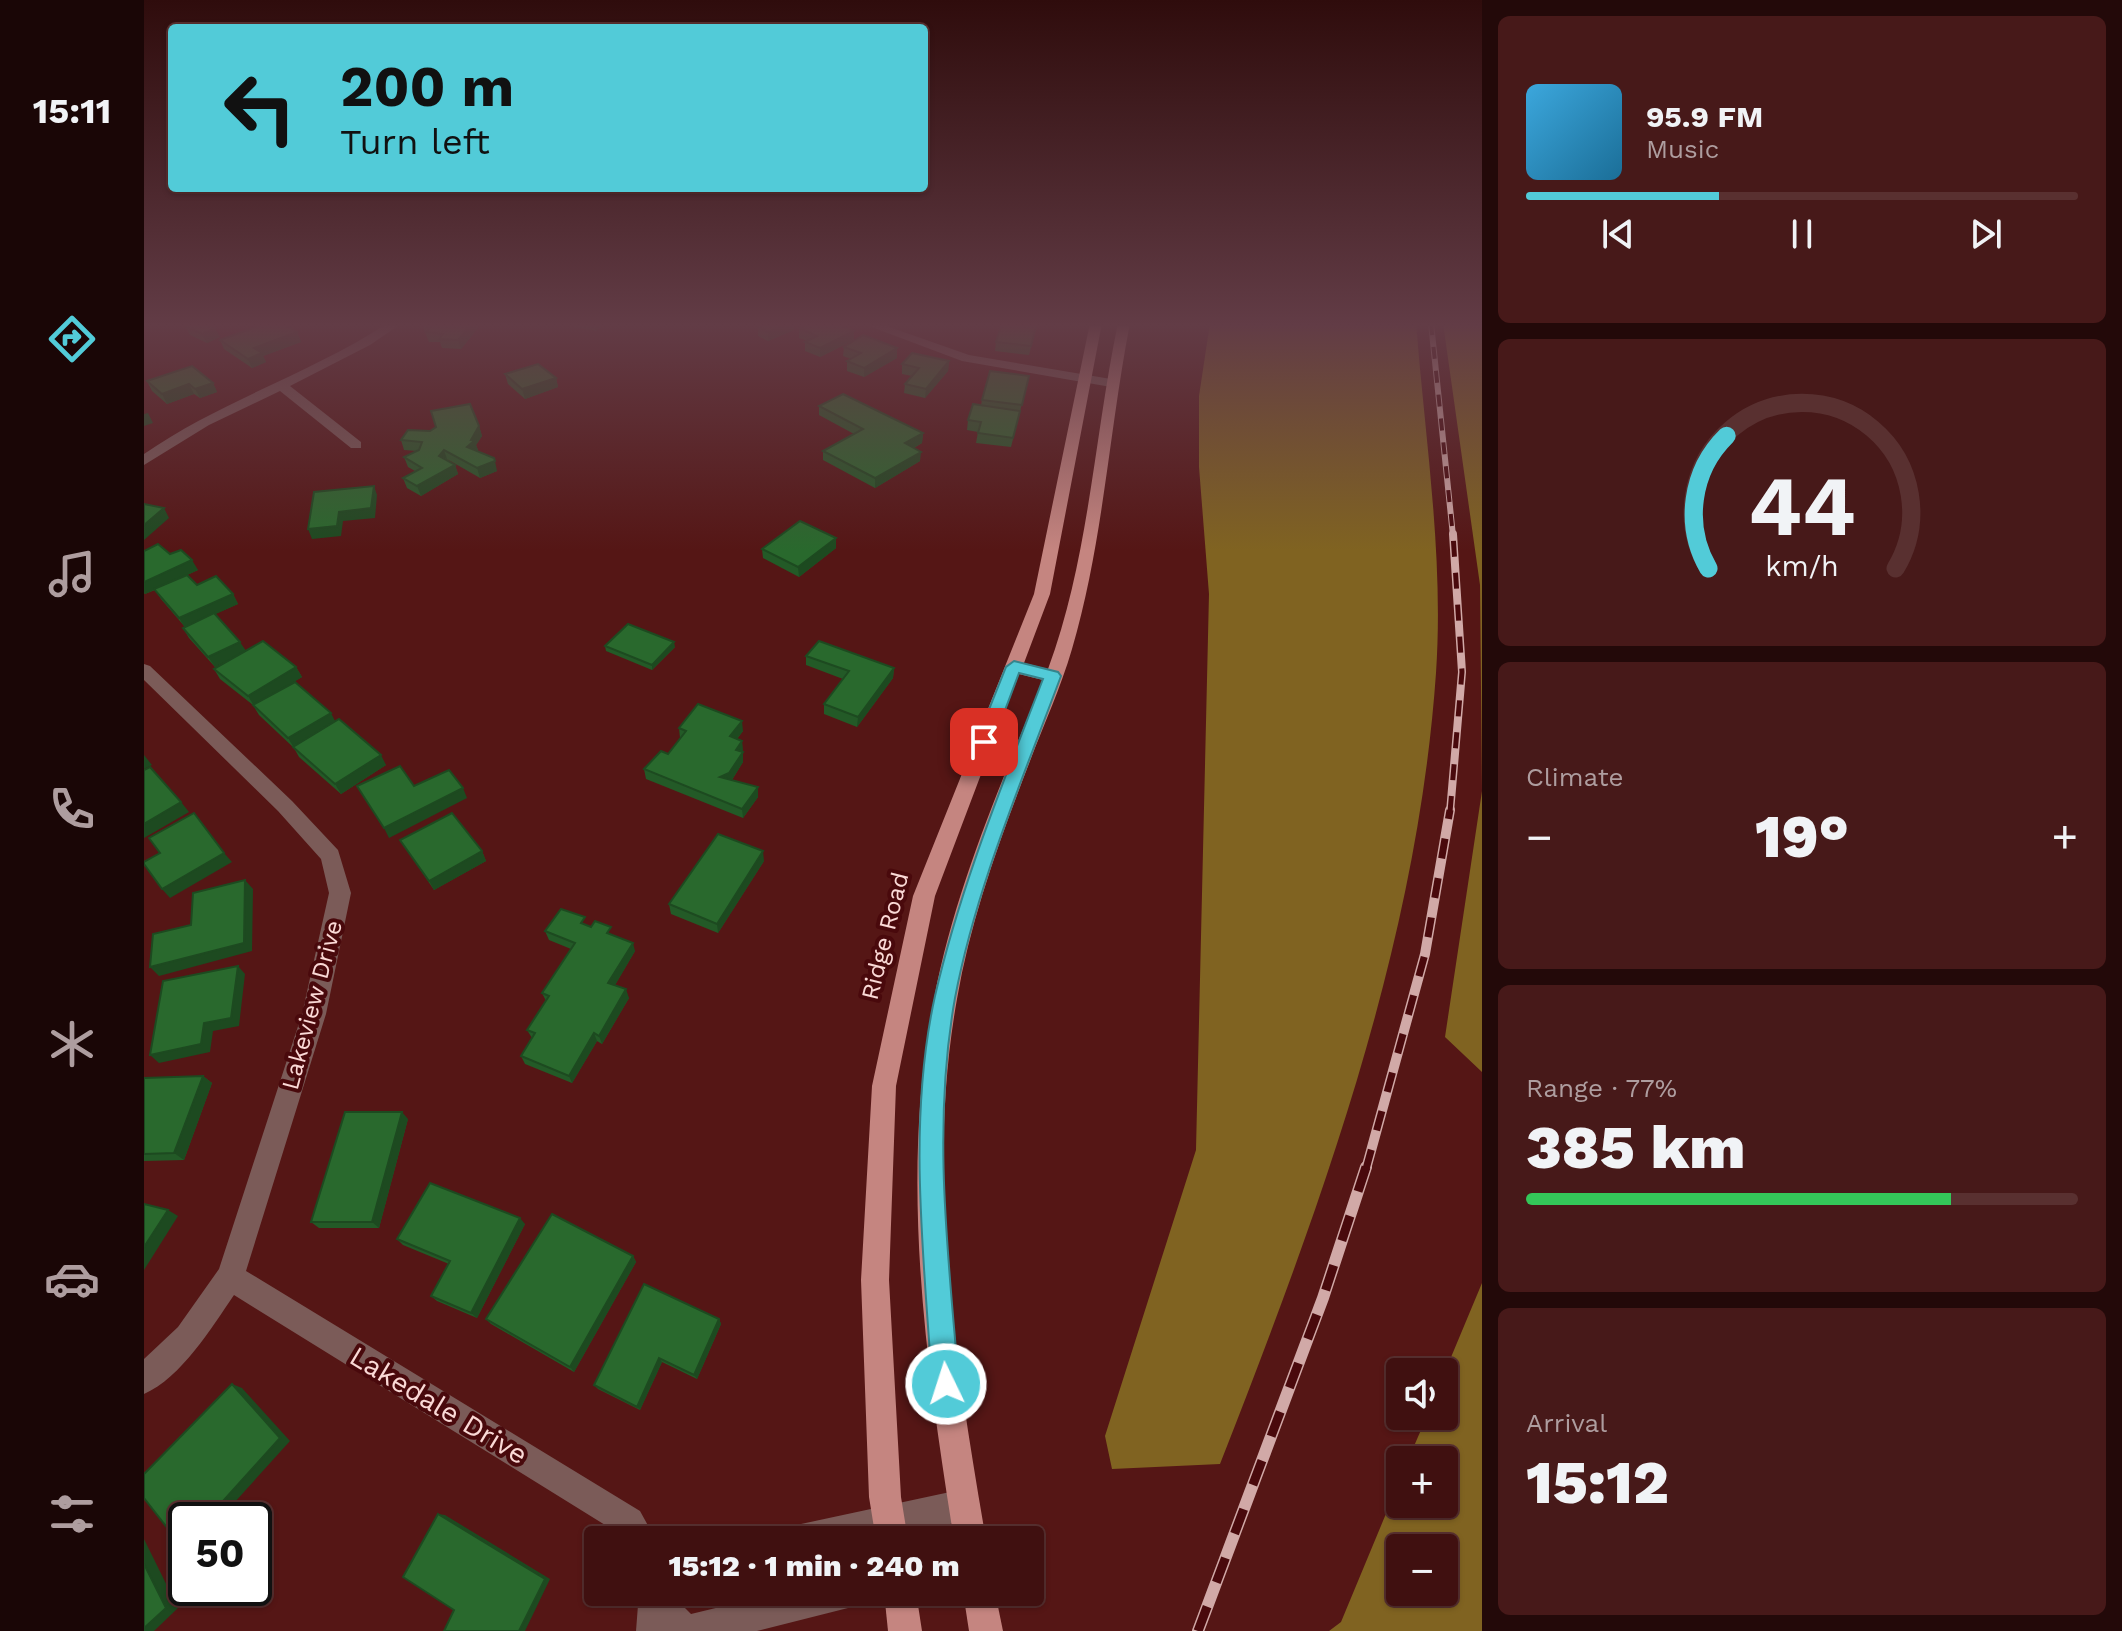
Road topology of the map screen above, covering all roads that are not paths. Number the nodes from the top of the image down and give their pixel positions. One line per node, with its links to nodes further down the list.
1 (253, 399): 6 (street)
2 (298, 399): 5 (street)
3 (1080, 399): 7 (main road, Ridge Road)
4 (1109, 399): 9 (main road)
5 (356, 445)
6 (144, 461)
7 (1014, 667): 9 (main road); 14 (main road, Ridge Road)
8 (144, 670): 10 (street, Lakeview Drive)
9 (1053, 676): 12 (main road)
10 (230, 1277): 11 (street, Lakeview Drive); 13 (street, Lakedale Drive)
11 (144, 1379)
12 (964, 1505): 15 (street); 16 (main road)
13 (631, 1526)
14 (890, 1526)
15 (902, 1526)
16 (968, 1526)
17 (657, 1606): 21 (street)
18 (791, 1606): 21 (street)
19 (902, 1606): 22 (main road)
20 (982, 1606): 23 (main road)
21 (688, 1631)
22 (905, 1631)
23 (986, 1631)

